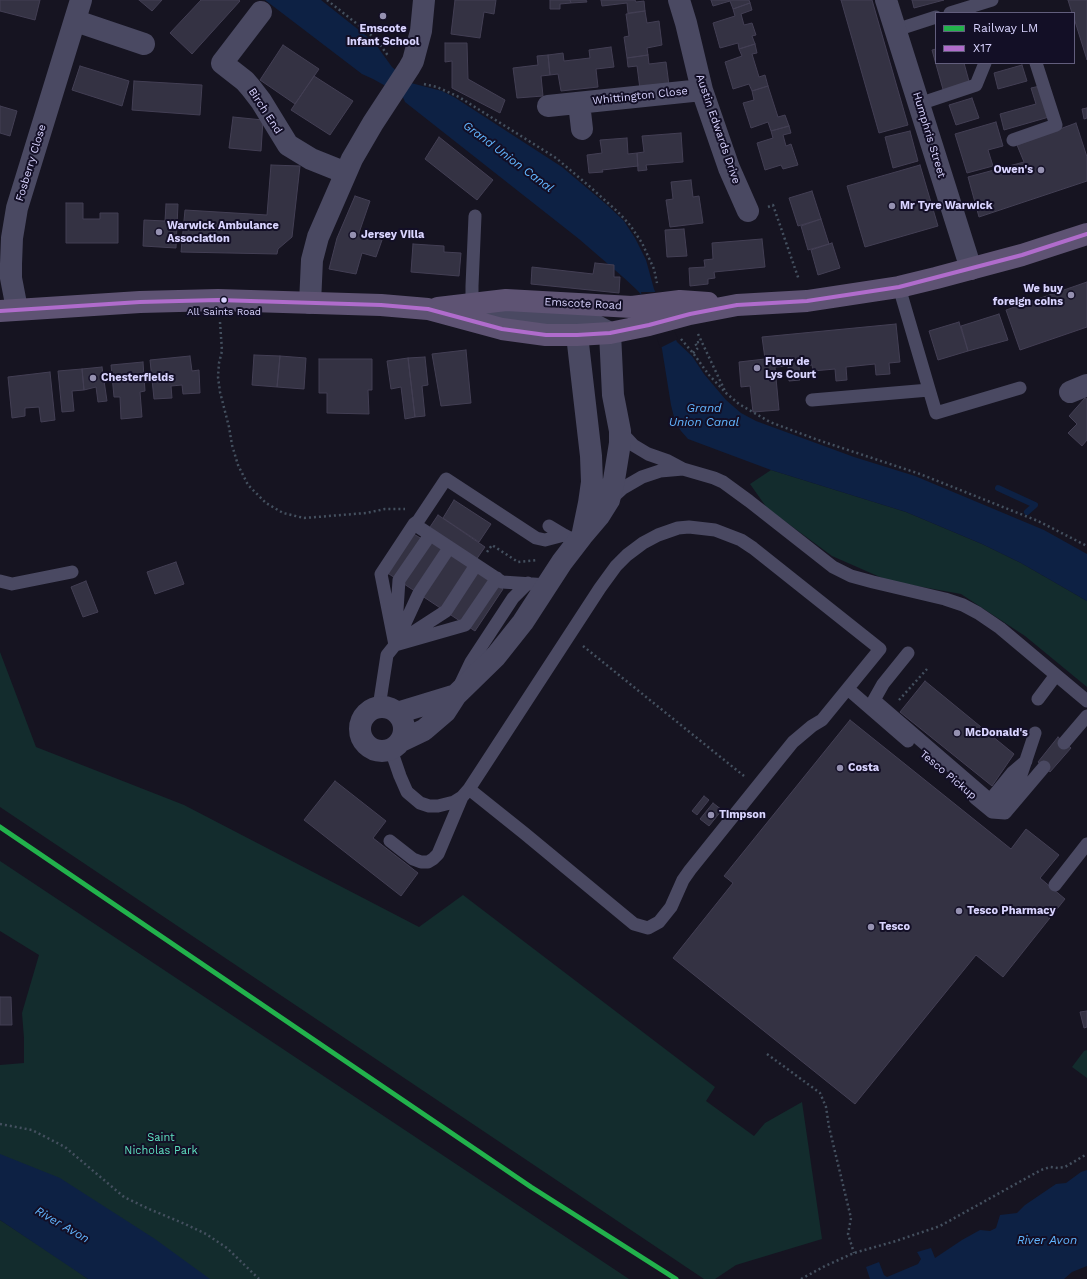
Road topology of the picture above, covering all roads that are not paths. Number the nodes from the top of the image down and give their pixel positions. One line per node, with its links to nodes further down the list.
1 (81, 0): 9 (street, Fosberry Close)
2 (424, 0): 20 (street)
3 (679, 0): 14 (street, Austin Edwards Drive)
4 (886, 0): 10 (street, Humphris Street)
5 (992, 0): 7 (lane)
6 (261, 12): 20 (street, Birch End)
7 (953, 12)
8 (935, 17): 10 (lane)
9 (76, 21): 11 (street); 29 (street, Fosberry Close)
10 (896, 30): 16 (street, Humphris Street)
11 (144, 44)
12 (985, 64): 16 (lane)
13 (1036, 64): 19 (lane)
14 (702, 90): 15 (street, Whittington Close); 21 (street, Austin Edwards Drive)
15 (579, 103): 17 (street, Whittington Close); 18 (street, Whittington Close)
16 (919, 104): 24 (street, Humphris Street)
17 (548, 106)
18 (582, 128)
19 (1013, 140)
20 (346, 173): 26 (street)
21 (748, 211)
22 (475, 216): 27 (lane)
23 (1087, 234): 24 (main road, Emscote Road)
24 (971, 269): 25 (main road, Emscote Road)
25 (898, 287): 30 (main road, Emscote Road); 34 (lane)
26 (310, 303): 28 (main road, Emscote Road); 29 (main road, Emscote Road)
27 (472, 303): 28 (main road, Emscote Road); 30 (main road, Emscote Road); 31 (street)
28 (428, 309): 31 (main road, Emscote Road)
29 (8, 310)
30 (642, 312): 31 (street); 32 (main road, Emscote Road)
31 (584, 329): 32 (main road, Emscote Road); 42 (street)
32 (610, 333): 36 (street)
33 (1020, 388): 34 (lane)
34 (929, 390): 35 (lane)
35 (812, 400)
36 (620, 431): 37 (lane); 38 (street)
37 (683, 470): 38 (lane); 51 (lane)
38 (609, 500): 42 (street)
39 (414, 524): 41 (lane); 42 (lane); 49 (lane)
40 (550, 526): 42 (lane)
41 (430, 535): 43 (lane); 49 (lane)
42 (575, 538): 48 (street)
43 (449, 548): 44 (lane); 49 (lane)
44 (476, 565): 46 (lane); 49 (lane)
45 (72, 572): 47 (lane)
46 (497, 578): 48 (lane); 49 (lane)
47 (0, 581)
48 (538, 584): 53 (street)
49 (395, 645): 56 (lane)
50 (908, 653): 58 (lane)
51 (1056, 675): 54 (lane); 55 (lane)
52 (848, 689): 61 (lane, Tesco Pickup); 62 (lane); 62 (lane)
53 (456, 695): 56 (street); 60 (street)
54 (1038, 699)
55 (1087, 701)
56 (388, 710): 60 (street); 60 (street)
57 (1087, 716): 59 (lane)
58 (1035, 733)
59 (1064, 743)
60 (396, 746): 62 (lane)
61 (1044, 767)
62 (465, 793): 63 (lane)
63 (390, 841)
64 (1087, 844): 65 (lane)
65 (1055, 885)

